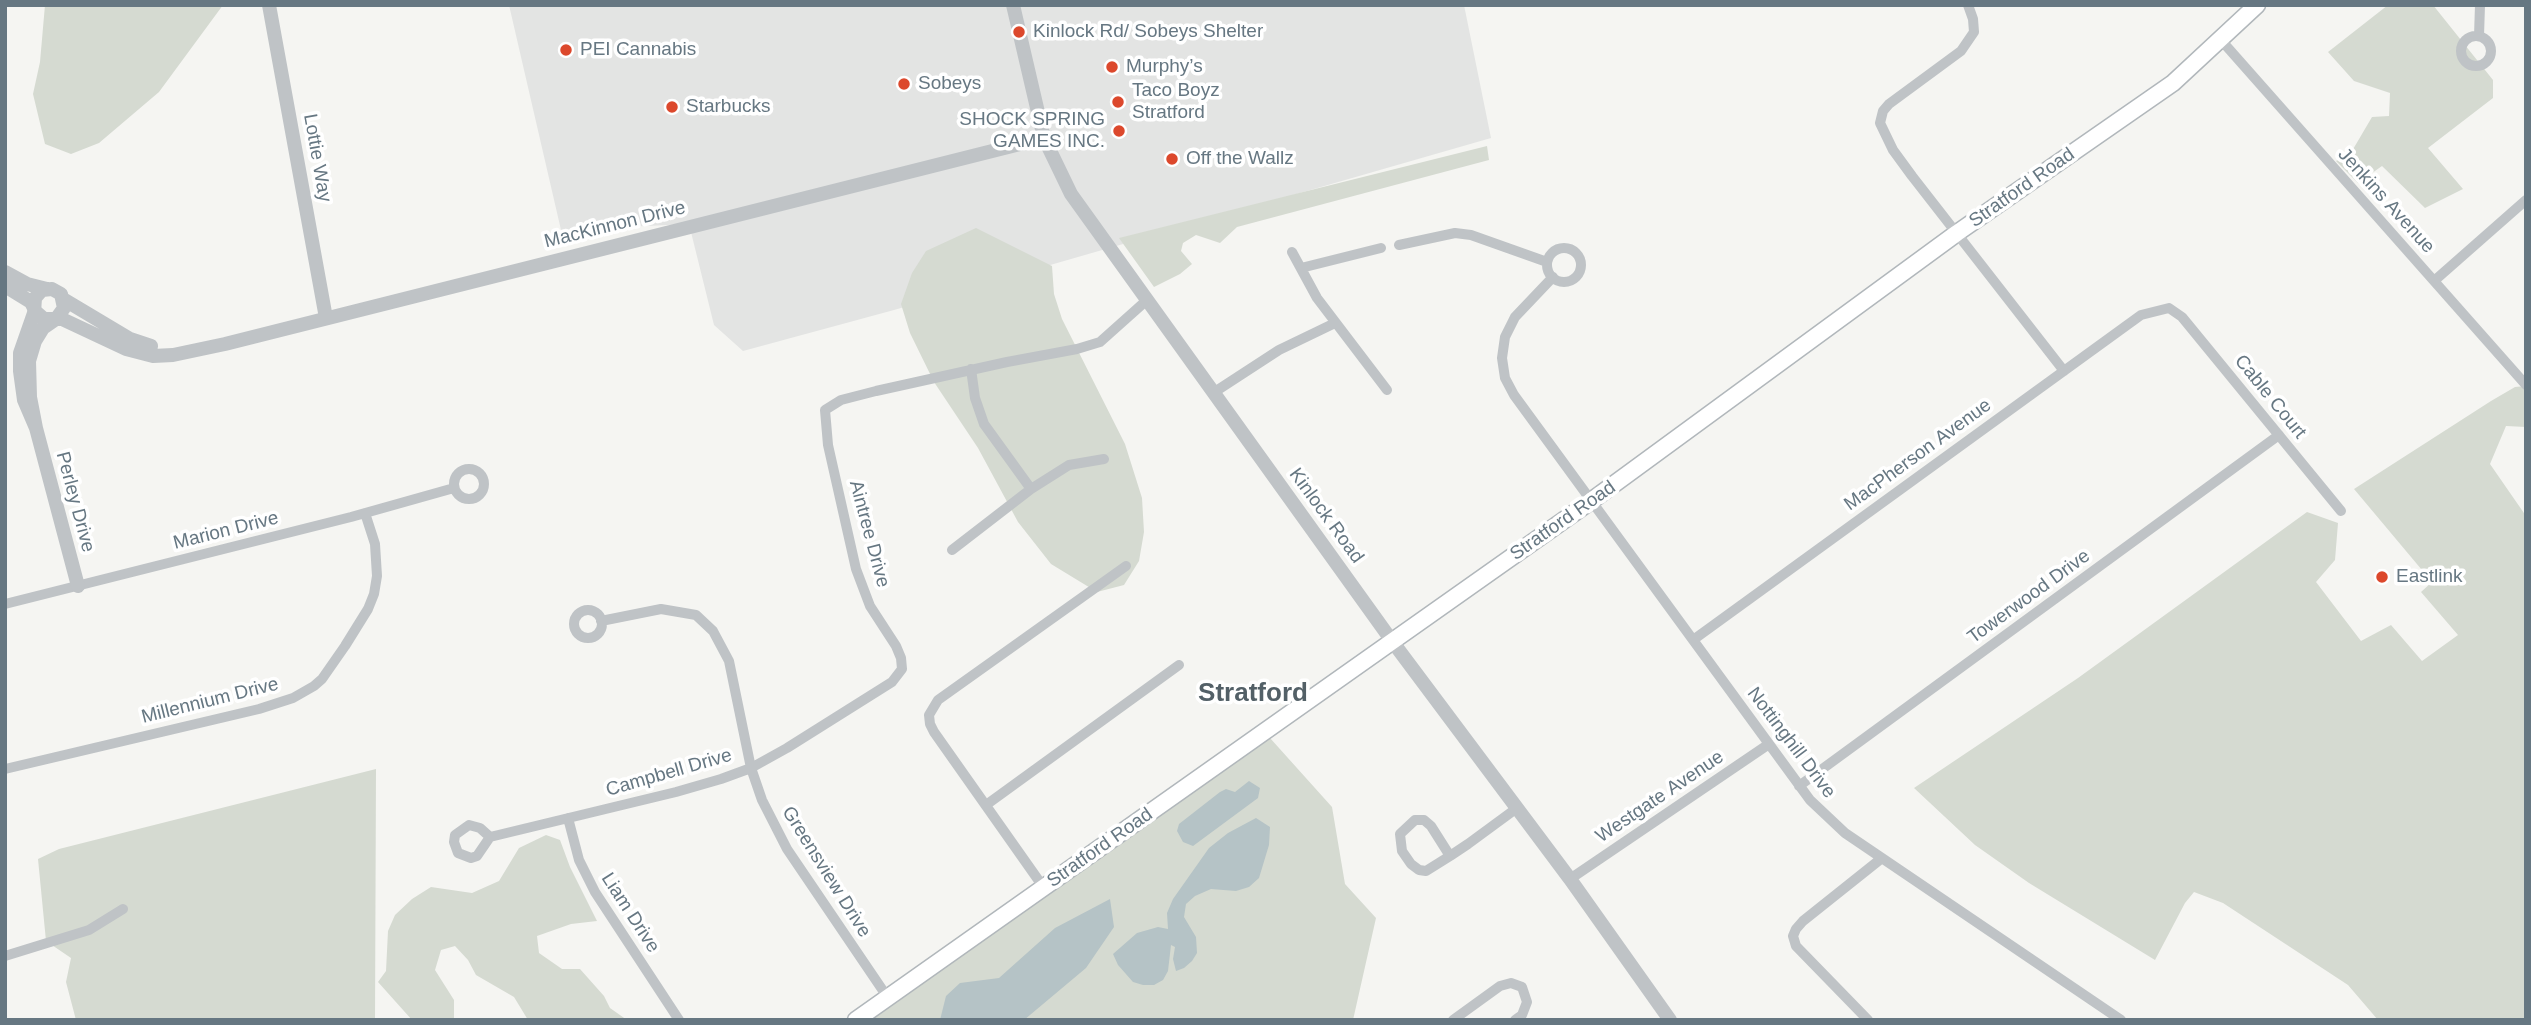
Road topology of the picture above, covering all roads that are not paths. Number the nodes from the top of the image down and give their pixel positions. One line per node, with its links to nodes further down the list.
1 (269, 5): 25 (street, Lottie Way)
2 (1013, 5): 8 (street, Kinlock Road)
3 (1968, 5): 10 (street)
4 (2257, 5): 7 (main road, Stratford Road)
5 (2480, 5): 6 (street)
6 (2479, 36)
7 (2221, 40): 10 (main road, Stratford Road); 18 (street, Jenkins Avenue)
8 (1044, 138): 22 (street, Kinlock Road); 25 (street, MacKinnon Drive)
9 (2526, 200): 18 (street)
10 (1957, 233): 30 (street); 39 (main road, Stratford Road)
11 (1399, 245): 14 (street)
12 (1381, 248): 15 (street)
13 (1292, 252): 15 (street)
14 (1547, 262): 17 (street); 17 (street)
15 (1301, 268): 27 (street)
16 (5, 272): 20 (street)
17 (1553, 277): 39 (street, Nottinghill Drive)
18 (2434, 281): 31 (street, Jenkins Avenue)
19 (5, 286): 23 (street)
20 (47, 289): 21 (street); 23 (street)
21 (64, 299): 26 (street); 28 (street, MacKinnon Drive)
22 (1147, 300): 29 (street); 33 (street, Kinlock Road)
23 (34, 308): 26 (street); 34 (street, Perley Drive)
24 (2169, 308): 30 (street, MacPherson Avenue); 35 (street, Cable Court)
25 (326, 318): 28 (street, MacKinnon Drive)
26 (56, 320): 28 (street, MacKinnon Drive); 34 (street, Perley Drive)
27 (1335, 323): 32 (street); 33 (street)
28 (195, 349)
29 (971, 369): 38 (street); 49 (street, Aintree Drive)
30 (2064, 371): 47 (street, MacPherson Avenue)
31 (2526, 385)
32 (1387, 390)
33 (1213, 393): 48 (street, Kinlock Road)
34 (36, 428): 44 (street, Perley Drive)
35 (2279, 435): 40 (street, Cable Court); 54 (street, Towerwood Drive)
36 (1104, 459): 38 (street)
37 (454, 488): 41 (street, Marion Drive)
38 (1031, 489): 42 (street)
39 (1591, 501): 47 (street, Nottinghill Drive); 48 (main road, Stratford Road)
40 (2341, 511)
41 (365, 513): 44 (street, Marion Drive); 53 (street, Millennium Drive)
42 (952, 550)
43 (1126, 566): 55 (street)
44 (78, 586): 45 (street, Marion Drive)
45 (5, 604)
46 (601, 621): 52 (street, Greensview Drive)
47 (1693, 640): 51 (street, Nottinghill Drive)
48 (1392, 641): 56 (street, Kinlock Road); 62 (main road, Stratford Road)
49 (901, 658): 52 (street, Campbell Drive)
50 (1180, 665): 55 (street)
51 (1769, 744): 54 (street, Nottinghill Drive); 61 (street, Westgate Avenue)
52 (751, 768): 57 (street, Campbell Drive); 65 (street, Greensview Drive)
53 (5, 769)
54 (1799, 786): 60 (street, Nottinghill Drive)
55 (986, 805): 62 (street)
56 (1517, 808): 59 (street); 61 (street, Kinlock Road)
57 (568, 818): 58 (street, Campbell Drive); 67 (street, Liam Drive)
58 (490, 837)
59 (1450, 856): 59 (street)
60 (1882, 858): 71 (street); 72 (street, Nottinghill Drive)
61 (1570, 879): 70 (street, Kinlock Road)
62 (1044, 888): 65 (main road, Stratford Road)
63 (123, 909): 64 (street)
64 (5, 956)
65 (888, 998): 68 (main road, Stratford Road)
66 (1521, 1018): 69 (street)
67 (679, 1020)
68 (856, 1020)
69 (1452, 1020)
70 (1670, 1020)
71 (1868, 1020)
72 (2121, 1020)

